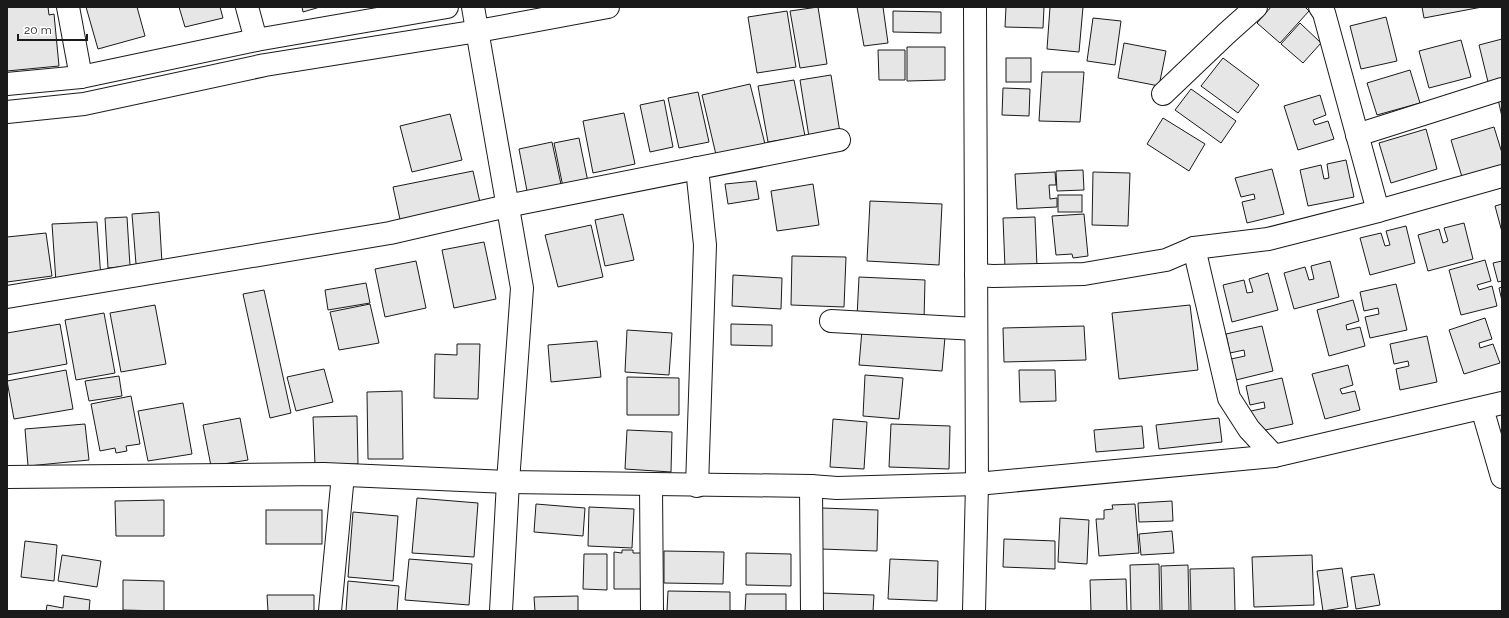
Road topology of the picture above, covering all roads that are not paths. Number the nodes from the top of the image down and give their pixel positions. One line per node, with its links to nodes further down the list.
1 (68, 7): 12 (street)
2 (247, 7): 11 (street)
3 (447, 7): 9 (street)
4 (474, 7): 10 (street)
5 (608, 7): 10 (street)
6 (975, 7): 24 (street)
7 (1256, 7): 15 (street)
8 (1320, 7): 17 (street)
9 (408, 10): 11 (street)
10 (478, 31): 16 (street); 21 (street)
11 (256, 40): 12 (street)
12 (81, 77): 13 (street)
13 (7, 84)
14 (1502, 89): 17 (street)
15 (1163, 94)
16 (7, 112)
17 (1357, 135): 22 (street)
18 (839, 140): 19 (street)
19 (697, 168): 21 (street); 36 (street)
20 (1502, 176): 22 (street)
21 (507, 206): 25 (street); 33 (street)
22 (1378, 211): 23 (street)
23 (1194, 248): 24 (street); 29 (street)
24 (976, 275): 27 (street)
25 (7, 297)
26 (831, 321): 27 (street)
27 (976, 329): 34 (street)
28 (1492, 405): 29 (street); 32 (street)
29 (1274, 456): 34 (street)
30 (343, 475): 31 (street); 33 (street); 38 (street)
31 (7, 477)
32 (1502, 477)
33 (508, 482): 35 (street); 39 (street)
34 (977, 484): 37 (street); 42 (street)
35 (651, 485): 36 (street); 40 (street)
36 (697, 486): 37 (street)
37 (812, 486): 41 (street)
38 (330, 611)
39 (501, 611)
40 (652, 611)
41 (812, 611)
42 (974, 611)

